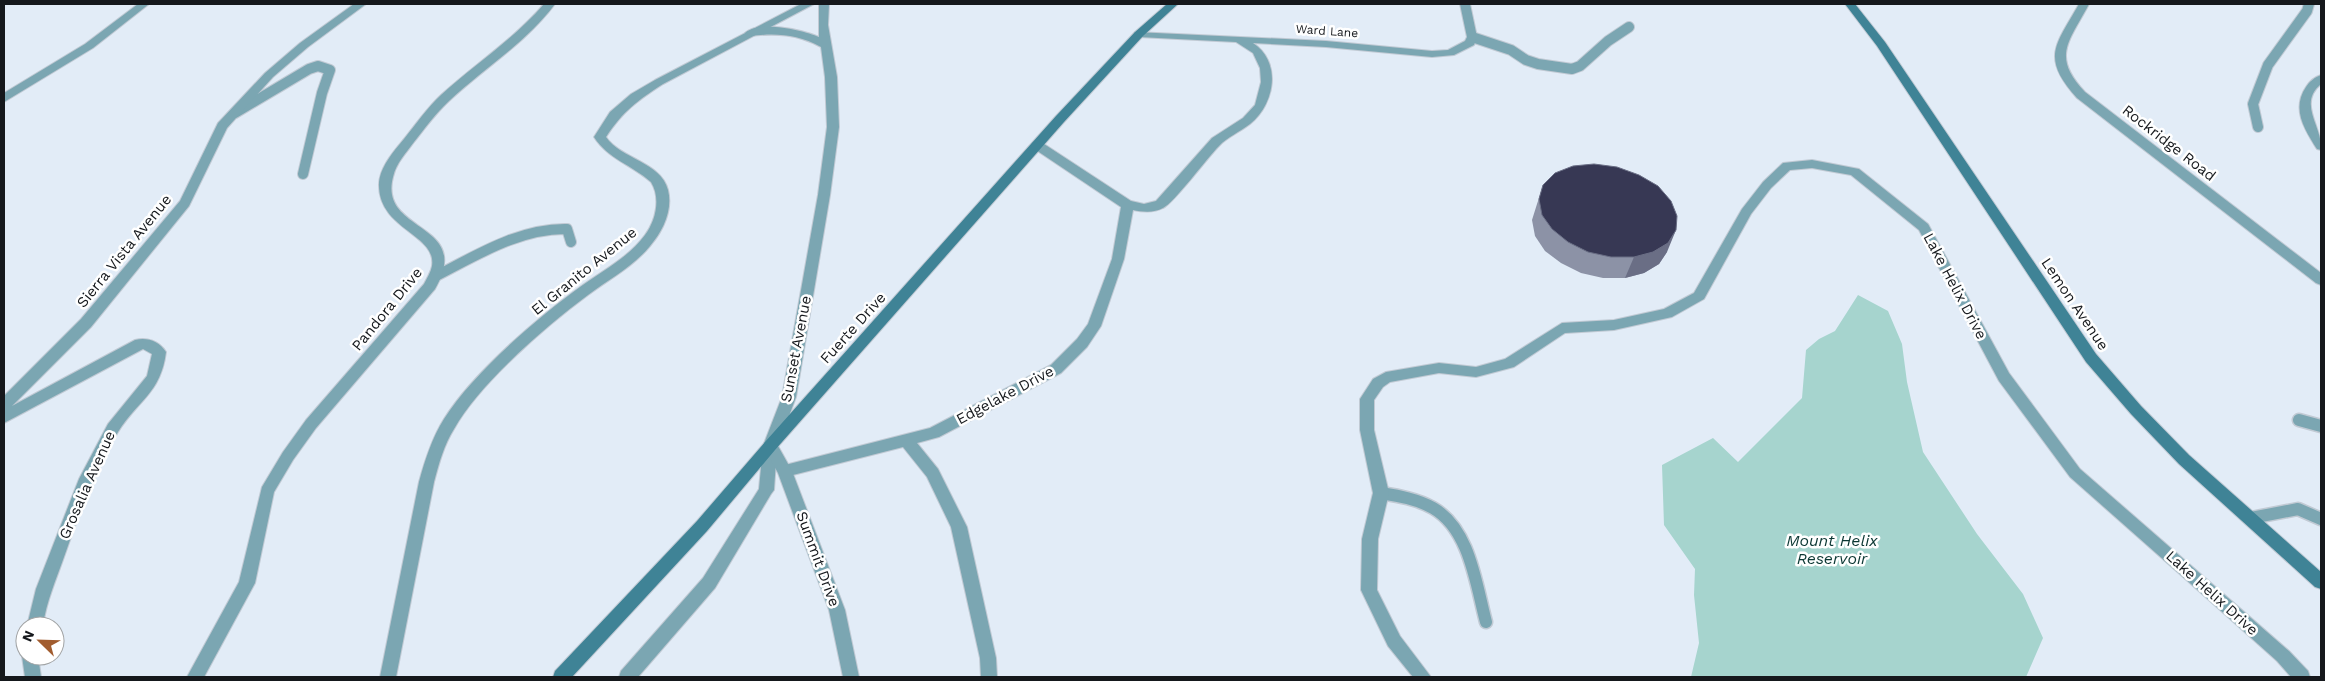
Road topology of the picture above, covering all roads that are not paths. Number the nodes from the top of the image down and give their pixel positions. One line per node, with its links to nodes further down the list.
1 (144, 4): 18 (street)
2 (361, 4): 19 (street, Sierra Vista Avenue)
3 (550, 4): 26 (street, Pandora Drive)
4 (808, 4): 12 (street, El Granito Avenue)
5 (824, 4): 16 (street, Sunset Avenue)
6 (1174, 4): 13 (main road, Fuerte Drive)
7 (1465, 4): 14 (street)
8 (1850, 4): 36 (main road, Lemon Avenue)
9 (2084, 4): 27 (street, Rockridge Road)
10 (2309, 4): 20 (lane)
11 (1630, 27): 14 (lane)
12 (750, 33): 16 (street); 42 (street, El Granito Avenue)
13 (1138, 34): 15 (street, Ward Lane); 21 (main road, Fuerte Drive)
14 (1472, 37): 15 (street, Ward Lane)
15 (1236, 38): 24 (street)
16 (826, 45): 33 (street, Sunset Avenue)
17 (2321, 79): 22 (street)
18 (4, 98)
19 (232, 115): 23 (lane); 28 (street, Sierra Vista Avenue)
20 (2258, 127)
21 (1037, 145): 24 (street); 33 (main road, Fuerte Drive)
22 (2321, 146)
23 (302, 174)
24 (1128, 205): 32 (street, Edgelake Drive)
25 (571, 242): 26 (lane)
26 (436, 276): 41 (street, Pandora Drive)
27 (2321, 280)
28 (4, 405)
29 (4, 417): 39 (street, Grosalia Avenue)
30 (2299, 420): 31 (lane)
31 (2321, 426)
32 (907, 441): 34 (street, Edgelake Drive); 46 (street)
33 (770, 446): 34 (street, Summit Drive); 43 (main road, Fuerte Drive); 44 (street, Sunset Avenue)
34 (785, 471): 45 (street, Summit Drive)
35 (1381, 493): 40 (lane); 47 (street, Lake Helix Drive); 48 (street, Lake Helix Drive)
36 (2251, 518): 37 (lane); 38 (main road, Lemon Avenue)
37 (2321, 519)
38 (2321, 582)
39 (37, 616)
40 (1486, 622)
41 (195, 677)
42 (388, 677)
43 (561, 677)
44 (627, 677)
45 (851, 677)
46 (989, 677)
47 (1423, 677)
48 (2302, 677)

